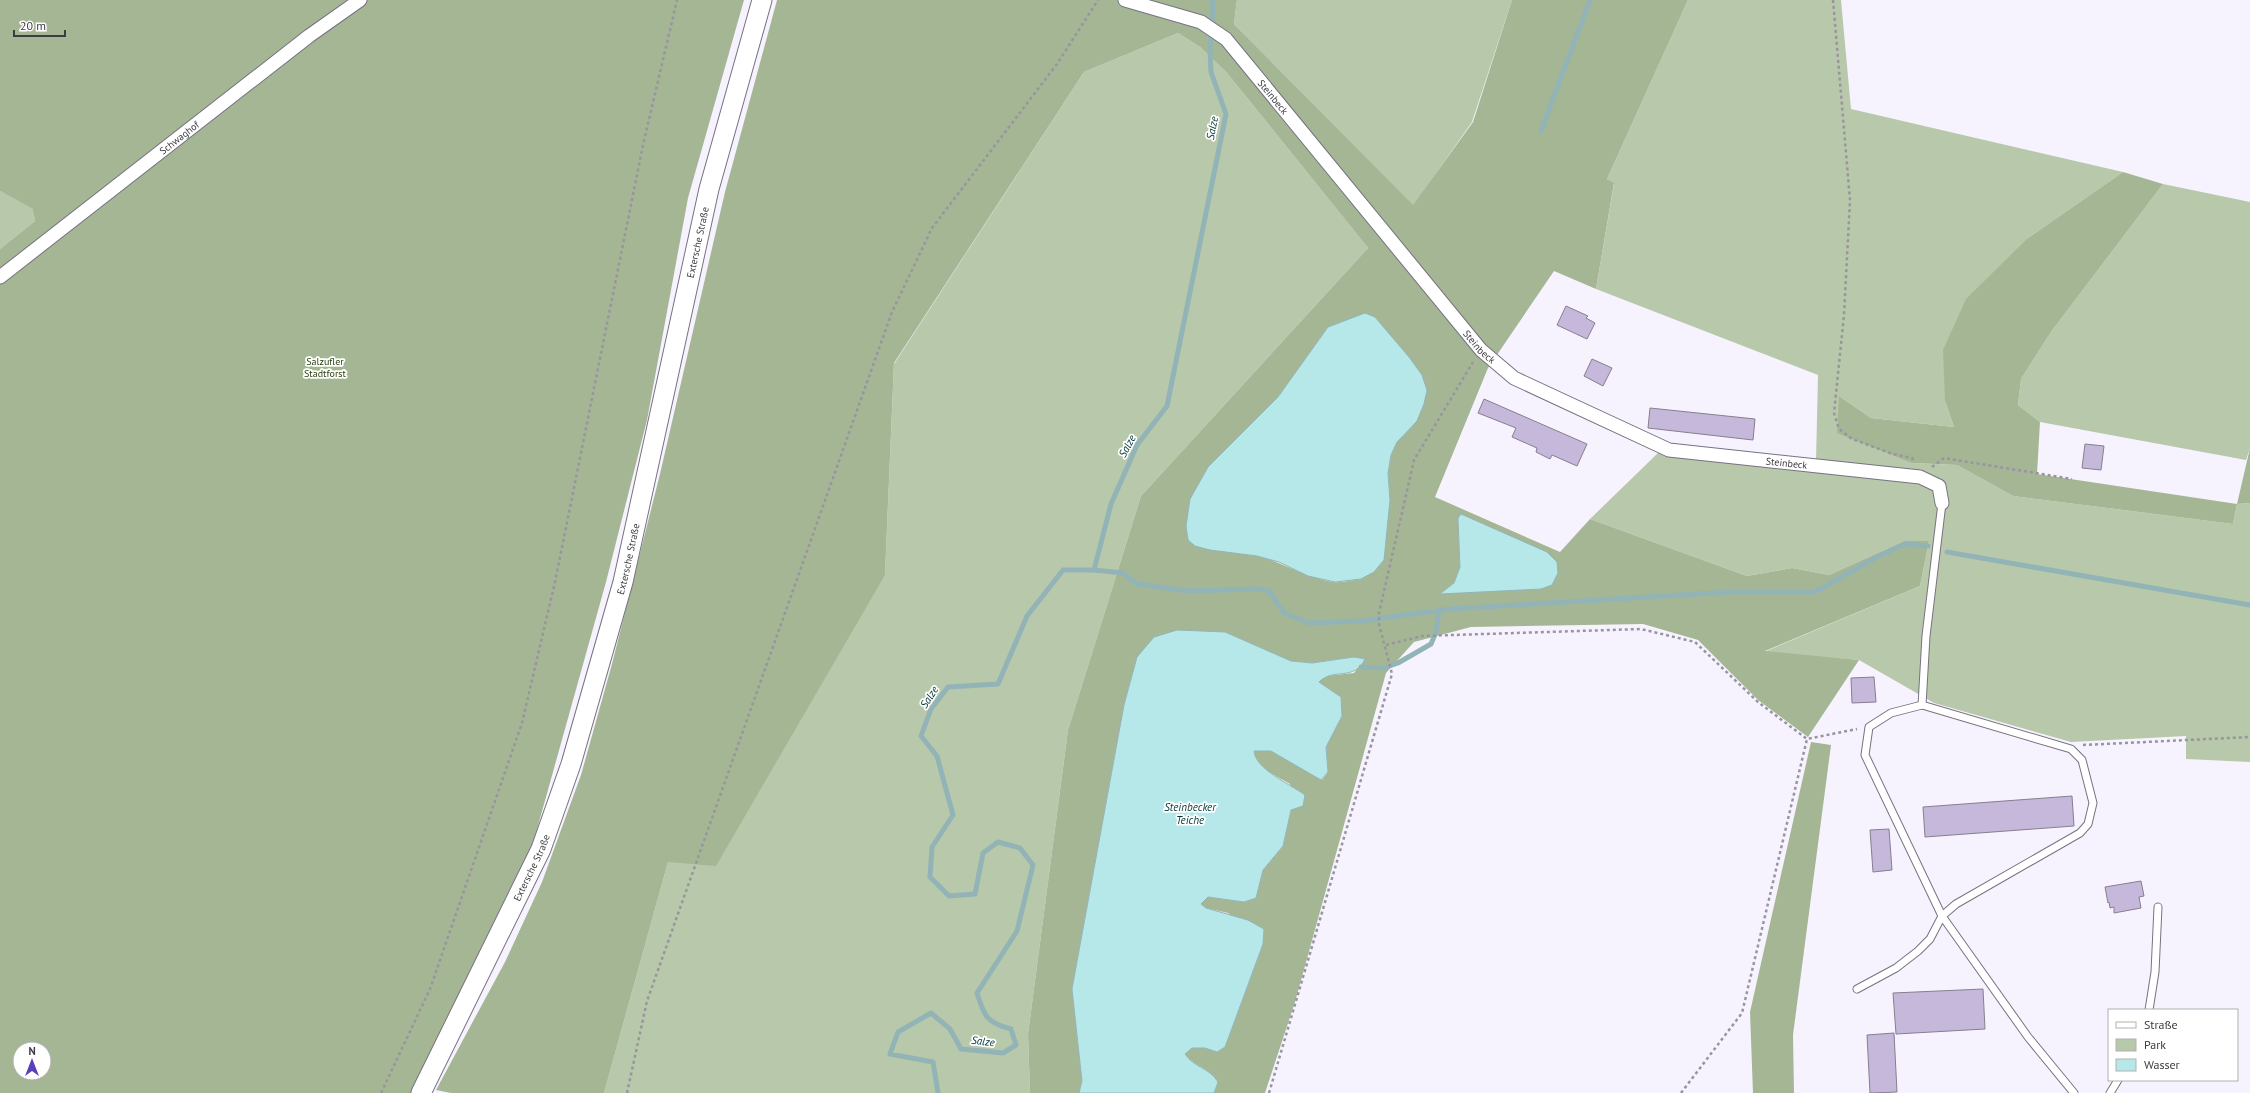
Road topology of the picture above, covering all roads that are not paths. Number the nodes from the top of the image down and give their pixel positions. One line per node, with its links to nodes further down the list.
1 (360, 0): 4 (street, Schwaghof)
2 (762, 0): 12 (main road, Extersche Straße)
3 (1125, 0): 5 (street, Steinbeck)
4 (0, 277)
5 (1942, 503): 6 (lane)
6 (1922, 705): 8 (lane); 8 (lane)
7 (2158, 906): 10 (lane)
8 (1942, 916): 9 (lane); 13 (lane)
9 (1857, 989)
10 (2149, 1009)
11 (2117, 1081): 14 (lane)
12 (421, 1093)
13 (2074, 1093)
14 (2110, 1093)

